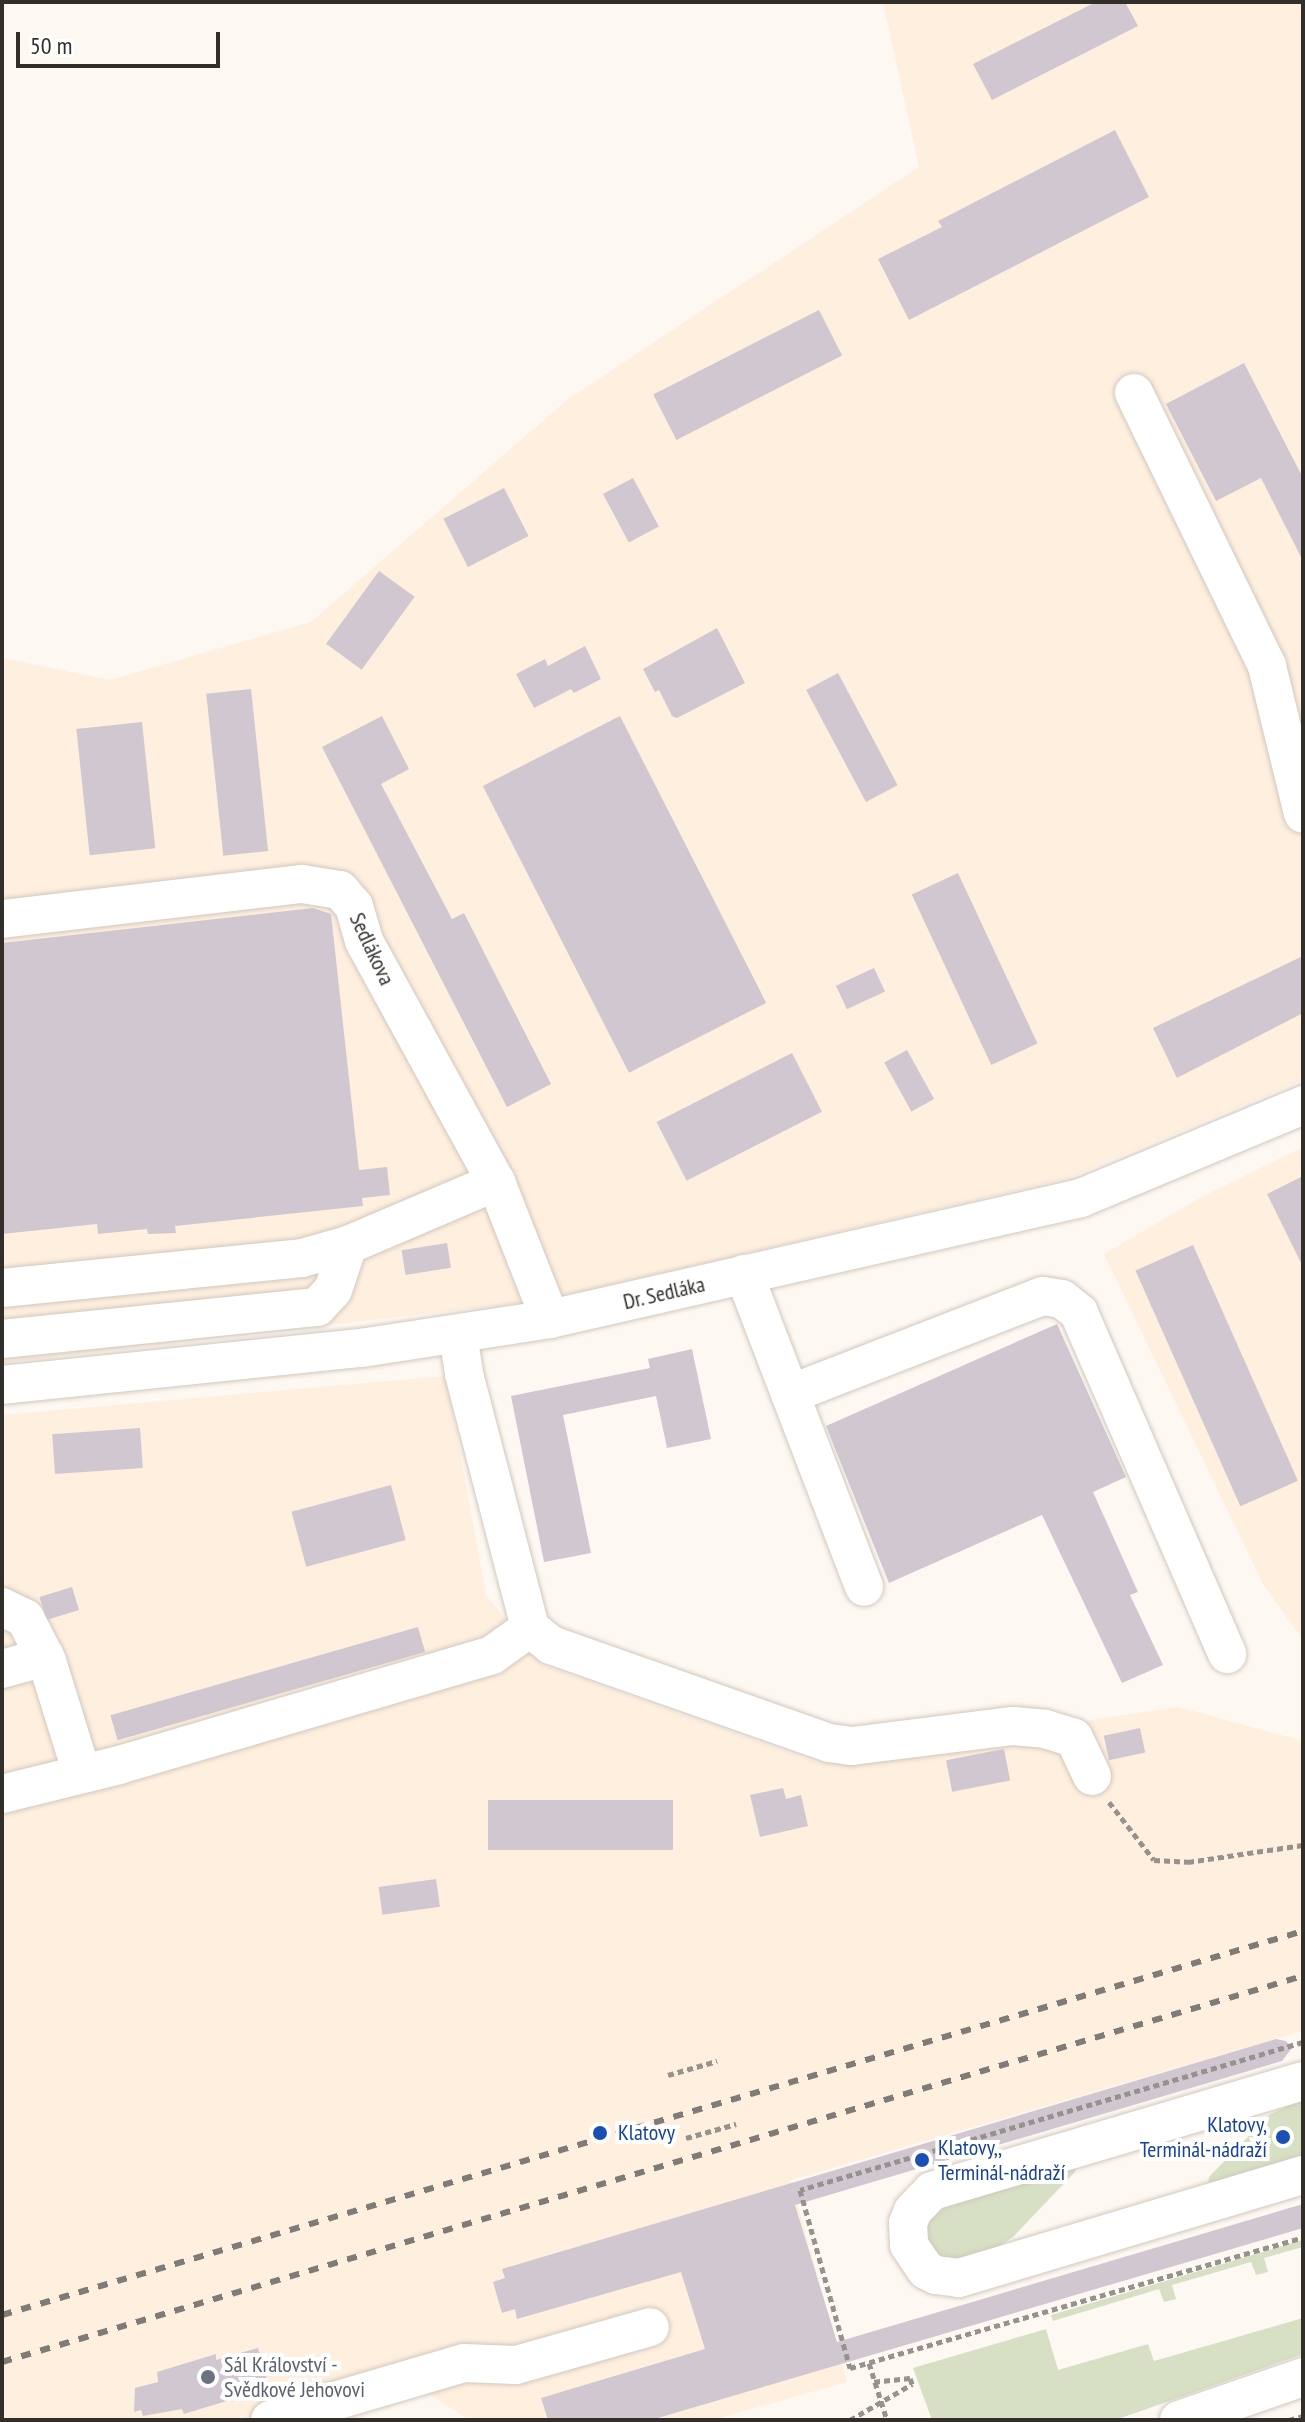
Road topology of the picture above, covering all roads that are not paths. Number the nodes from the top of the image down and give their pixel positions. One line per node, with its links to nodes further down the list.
1 (1134, 393): 2 (street)
2 (1303, 814)
3 (2, 919): 5 (street, Sedlákova)
4 (1303, 1105): 7 (street, Dr. Sedláka)
5 (496, 1182): 6 (street); 9 (street, Sedlákova)
6 (348, 1245): 8 (street); 11 (street)
7 (744, 1274): 9 (street, Dr. Sedláka); 13 (street)
8 (2, 1288)
9 (550, 1319): 10 (street, Dr. Sedláka)
10 (458, 1335): 12 (street, Dr. Sedláka); 16 (street)
11 (2, 1339)
12 (2, 1385)
13 (790, 1394): 14 (street); 17 (street)
14 (864, 1587)
15 (2, 1607): 18 (street)
16 (530, 1628): 20 (street); 21 (street)
17 (1227, 1654)
18 (45, 1657): 19 (street); 20 (street)
19 (2, 1669)
20 (82, 1774): 22 (street)
21 (1092, 1776)
22 (5, 1799)
23 (1303, 2081): 24 (street)
24 (1303, 2175)
25 (650, 2327): 27 (street)
26 (1303, 2377): 28 (street)
27 (270, 2420)
28 (1179, 2420)

